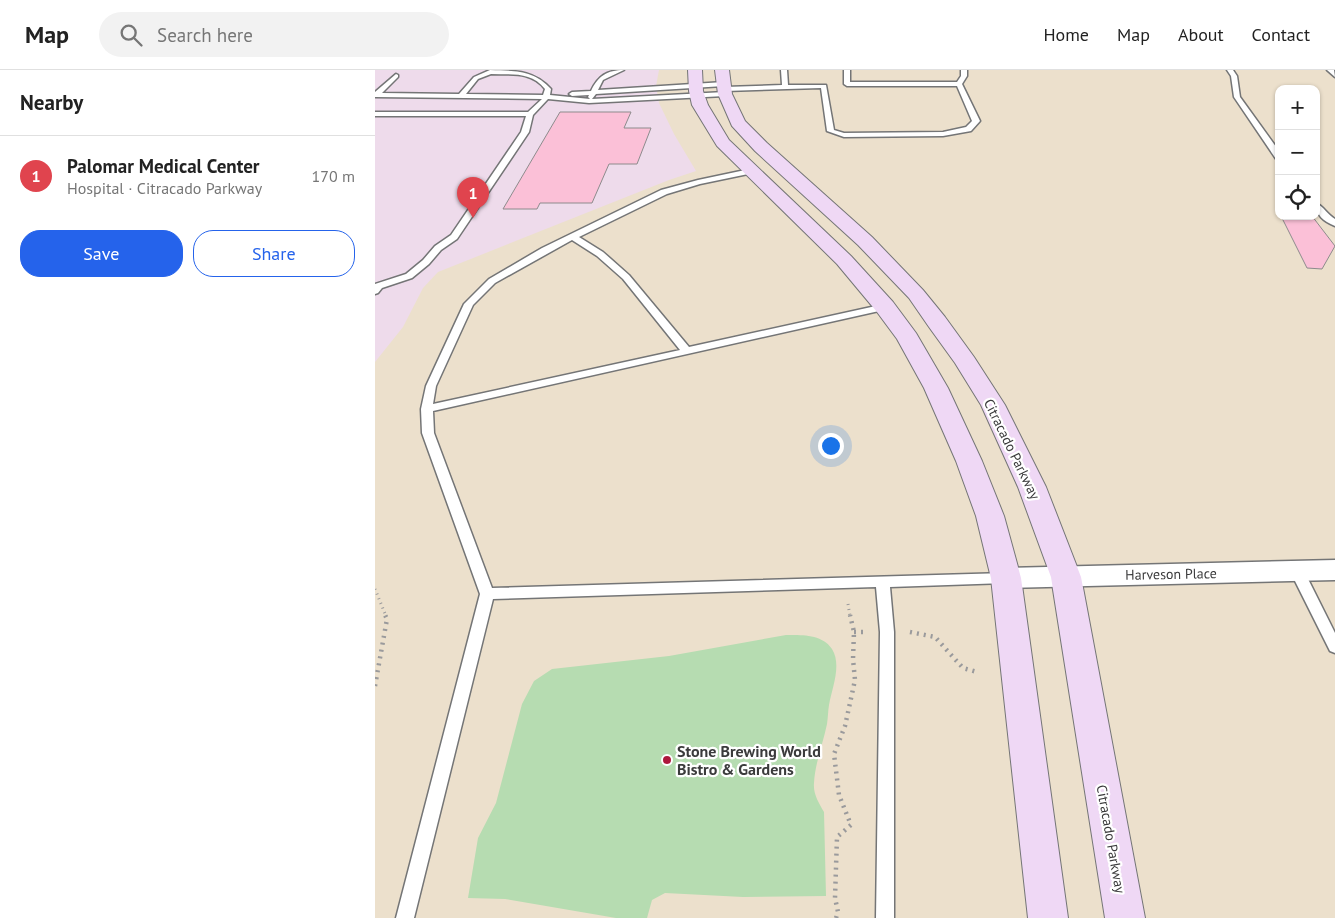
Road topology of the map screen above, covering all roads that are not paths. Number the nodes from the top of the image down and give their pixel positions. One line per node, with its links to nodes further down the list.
1 (543, 70): 12 (lane)
2 (621, 70): 18 (lane)
3 (695, 70): 17 (main road)
4 (784, 70): 16 (lane)
5 (847, 70): 15 (lane)
6 (964, 70): 14 (lane)
7 (1230, 70): 25 (lane)
8 (1330, 70): 10 (lane)
9 (491, 71): 12 (lane); 20 (lane)
10 (1335, 75)
11 (396, 76): 19 (lane)
12 (537, 78): 21 (lane)
13 (724, 84): 16 (lane); 17 (lane); 17 (lane); 38 (main road, Citracado Parkway)
14 (959, 84): 15 (lane); 15 (lane)
15 (835, 85): 16 (lane)
16 (785, 87)
17 (696, 91): 18 (lane); 22 (lane); 26 (main road)
18 (594, 92): 21 (lane); 22 (lane)
19 (375, 95): 20 (lane)
20 (461, 96): 21 (lane)
21 (547, 97): 22 (lane); 24 (lane)
22 (589, 101)
23 (375, 114): 24 (lane)
24 (530, 114): 31 (lane)
25 (1275, 151)
26 (750, 170): 29 (lane); 33 (main road)
27 (1320, 210): 28 (lane)
28 (1335, 222)
29 (573, 237): 34 (lane); 35 (lane)
30 (375, 282): 31 (lane)
31 (393, 282): 32 (lane)
32 (375, 291)
33 (885, 308): 34 (lane); 39 (main road)
34 (687, 352): 35 (lane)
35 (427, 409): 41 (lane)
36 (1335, 570): 37 (street, Harveson Place)
37 (1297, 571): 38 (street, Harveson Place); 42 (lane)
38 (1066, 577): 39 (street, Harveson Place); 46 (main road, Citracado Parkway)
39 (1006, 578): 40 (lane); 45 (main road)
40 (883, 582): 41 (lane); 44 (lane)
41 (487, 594): 43 (lane)
42 (1335, 647)
43 (405, 918)
44 (885, 918)
45 (1048, 918)
46 (1125, 918)

